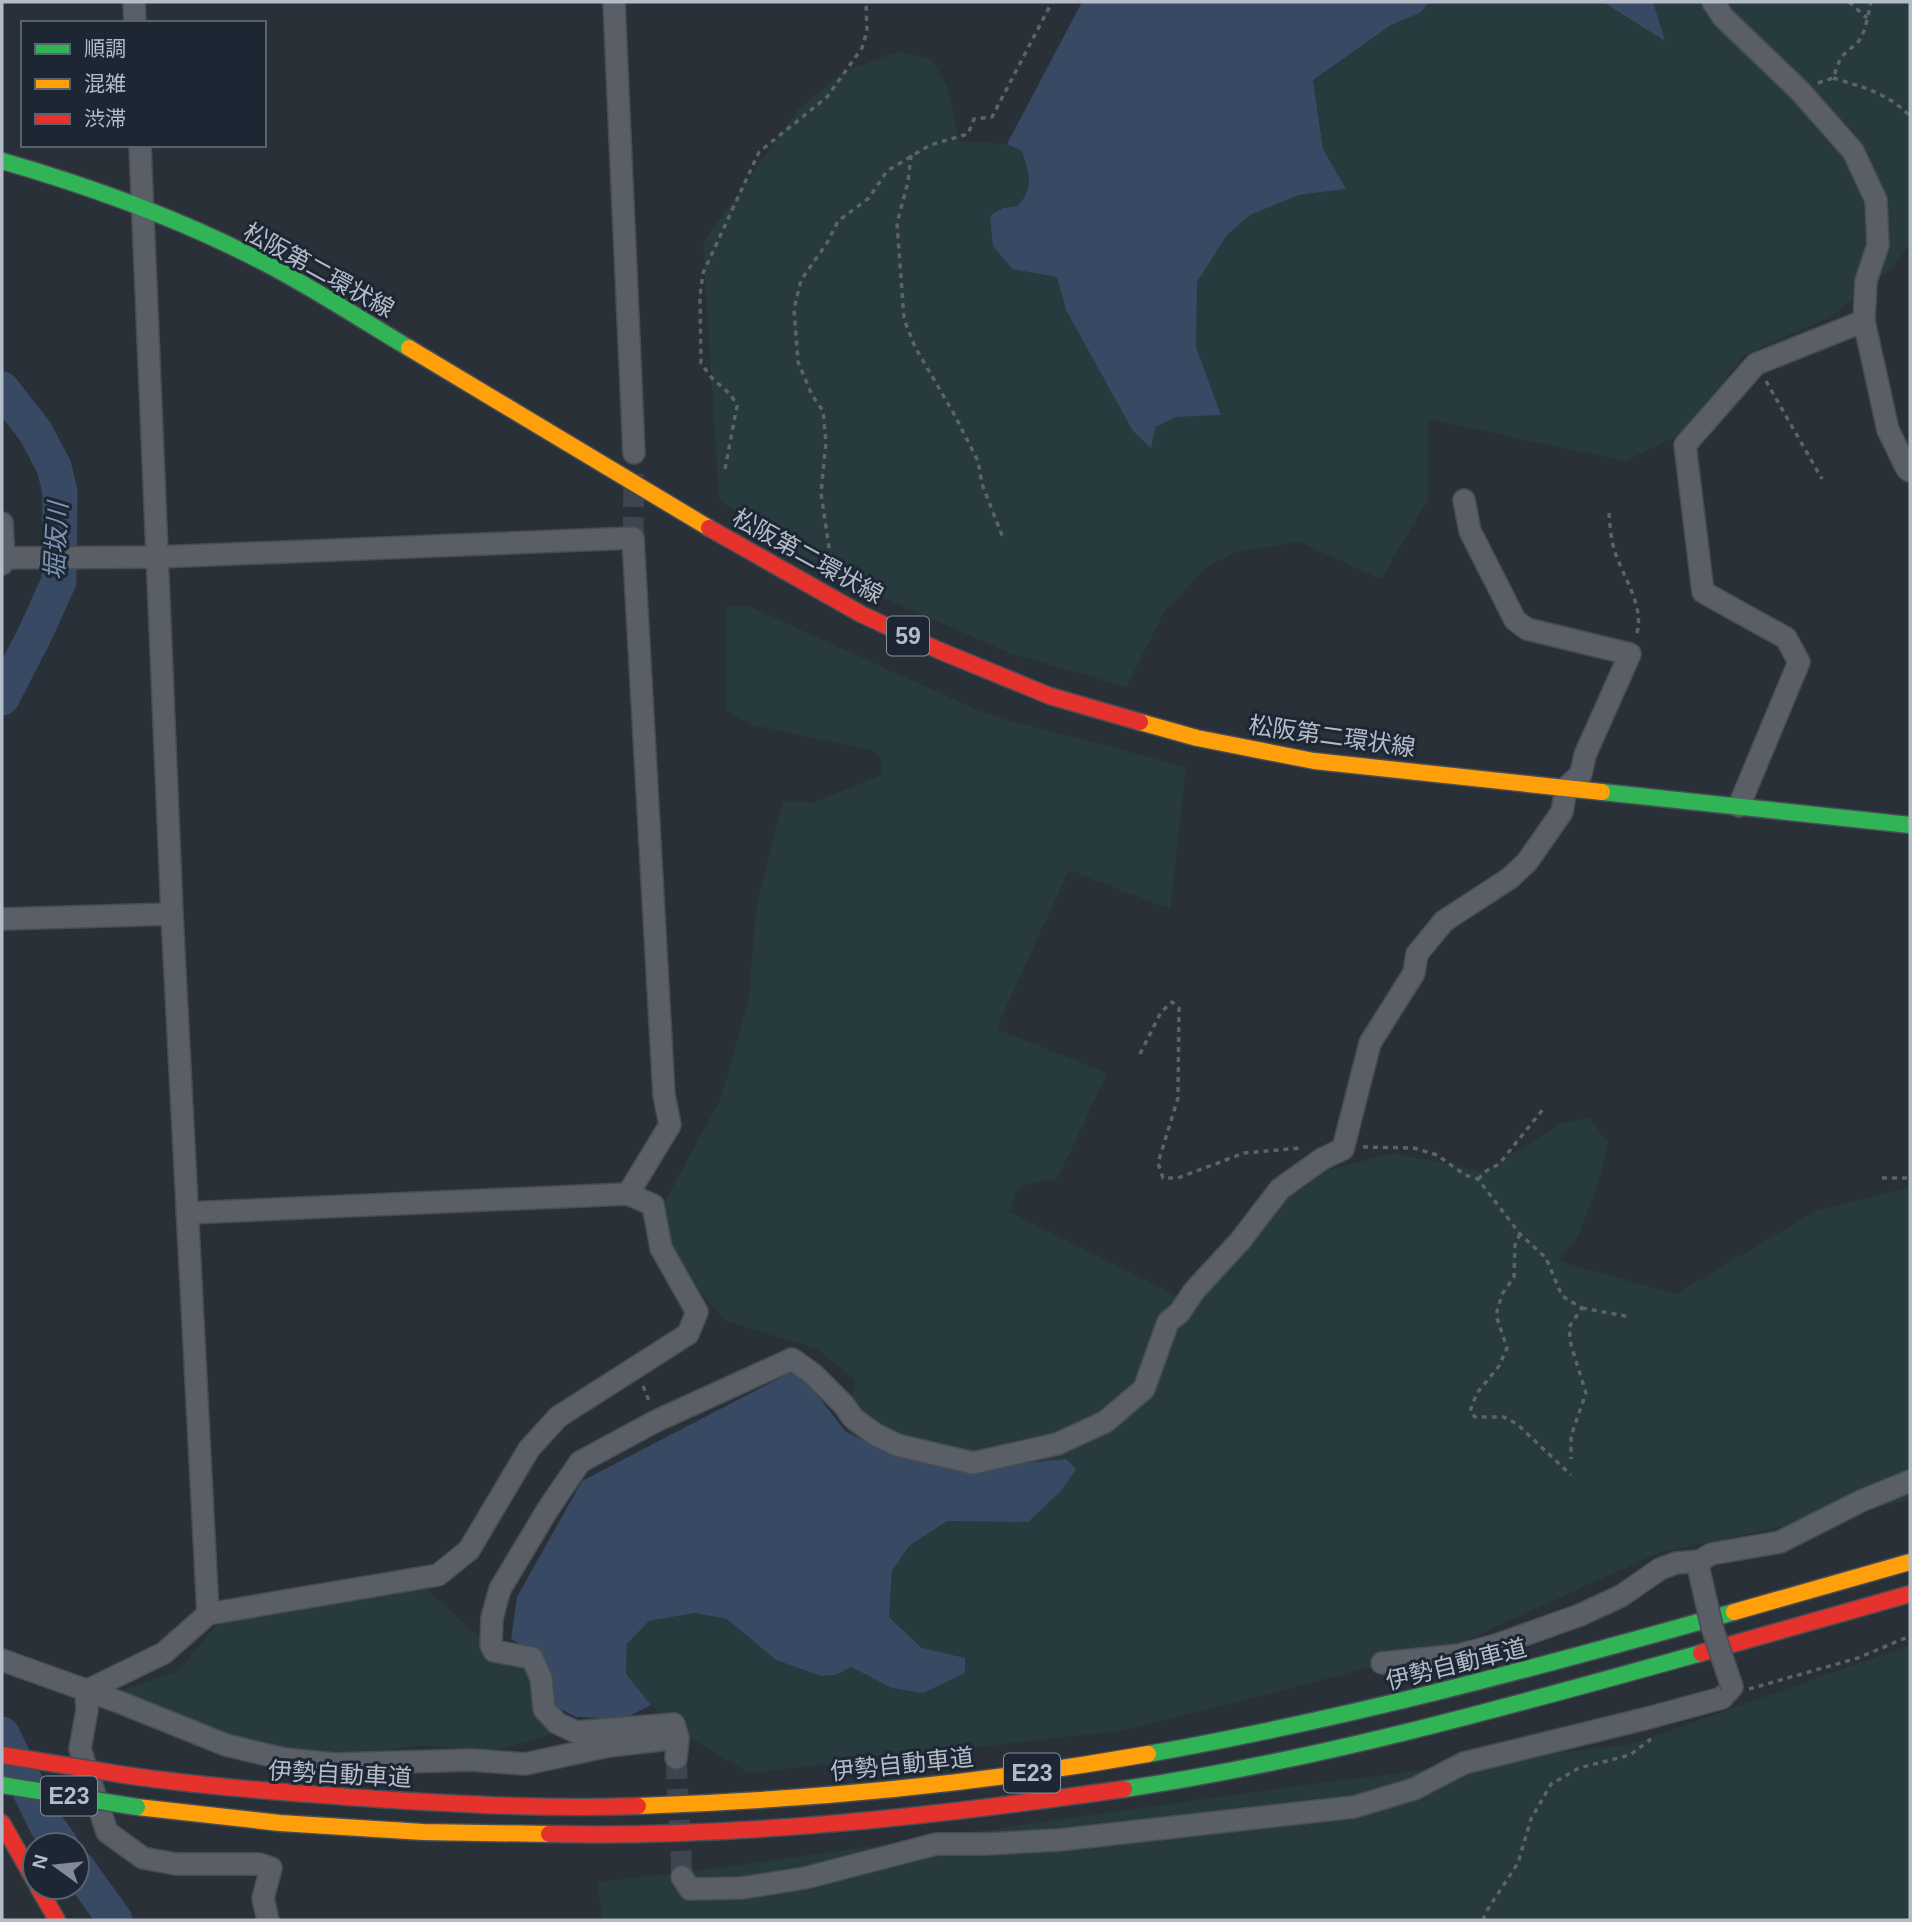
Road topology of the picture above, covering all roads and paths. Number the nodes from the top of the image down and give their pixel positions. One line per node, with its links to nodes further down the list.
1 (134, 2): 9 (street)
2 (614, 2): 19 (street)
3 (866, 2): 20 (path)
4 (1052, 2): 14 (path)
5 (1713, 2): 11 (street)
6 (1849, 2): 8 (path)
7 (1871, 2): 8 (path)
8 (1867, 18): 10 (path)
9 (135, 21)
10 (1833, 78): 11 (path); 12 (path)
11 (1800, 90): 17 (street)
12 (1910, 116)
13 (140, 147): 16 (street)
14 (911, 155): 26 (path); 29 (path)
15 (2, 161): 16 (main road, 松阪第二環状線 / 59)
16 (143, 206): 27 (street); 31 (main road, 松阪第二環状線 / 59)
17 (1864, 321): 18 (street); 21 (street)
18 (1756, 364): 22 (path); 32 (street)
19 (634, 453)
20 (725, 468)
21 (1910, 471)
22 (1822, 479)
23 (1464, 500): 30 (street)
24 (1609, 513): 30 (path)
25 (2, 523): 28 (street)
26 (1003, 538)
27 (158, 557): 28 (street); 34 (street); 43 (street)
28 (2, 560)
29 (832, 572)
30 (1630, 654): 31 (street)
31 (1566, 788): 32 (main road, 松阪第二環状線 / 59); 39 (street)
32 (1739, 806): 33 (main road, 松阪第二環状線 / 59)
33 (1910, 825)
34 (172, 914): 35 (street); 44 (street)
35 (2, 919)
36 (1140, 1054): 38 (path)
37 (1544, 1108): 42 (path)
38 (1310, 1147)
39 (1343, 1149): 42 (path); 49 (street)
40 (1882, 1178): 41 (path)
41 (1910, 1178)
42 (1478, 1179): 45 (path)
43 (628, 1194): 44 (street); 48 (street)
44 (187, 1213): 56 (street)
45 (1520, 1234): 46 (path); 51 (path)
46 (1583, 1308): 47 (path); 50 (path)
47 (1631, 1317)
48 (636, 1367): 49 (path); 56 (street)
49 (656, 1421): 60 (street)
50 (1571, 1459)
51 (1571, 1475)
52 (1910, 1481): 54 (street)
53 (1910, 1562): 63 (main road, 伊勢自動車道 / E23, bridge)
54 (1700, 1565): 59 (street); 61 (street, bridge)
55 (1910, 1594): 64 (main road, E23, bridge)
56 (208, 1614): 60 (street)
57 (1910, 1636): 61 (path)
58 (2, 1660): 60 (street)
59 (1382, 1663)
60 (86, 1691): 70 (street)
61 (1727, 1693): 67 (street)
62 (1658, 1733): 71 (path)
63 (2, 1755)
64 (2, 1785)
65 (2, 1823): 66 (main road)
66 (21, 1856)
67 (682, 1877)
68 (46, 1901): 69 (main road)
69 (57, 1920)
70 (268, 1920)
71 (1483, 1920)

